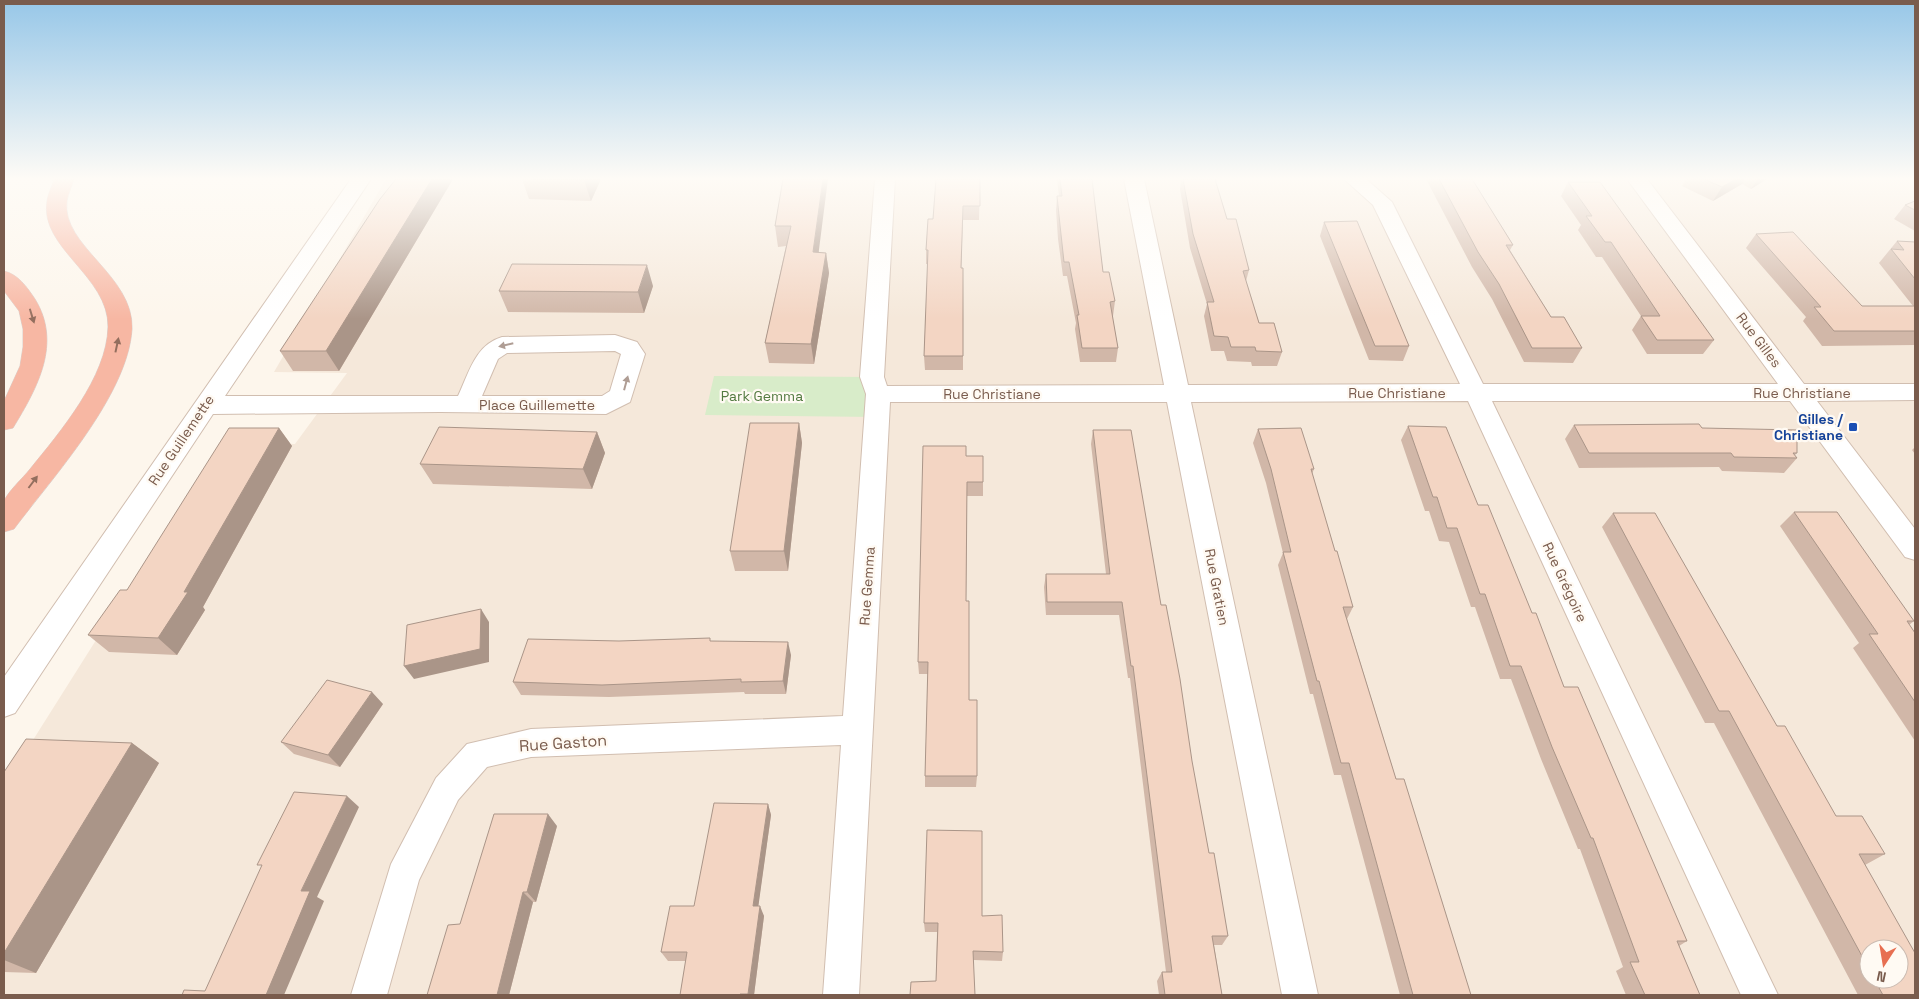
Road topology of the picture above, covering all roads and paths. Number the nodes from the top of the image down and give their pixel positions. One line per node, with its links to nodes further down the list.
1 (60, 226): 16 (highway, one-way to 1)
2 (329, 226): 13 (street, Rue Guillemette)
3 (882, 226): 11 (street, Rue Gemma)
4 (1143, 226): 12 (street, Rue Gratien)
5 (1394, 226): 9 (street, Rue Grégoire)
6 (1673, 226): 10 (street, Rue Gilles)
7 (4, 278): 15 (highway, one-way to 15)
8 (1915, 392): 10 (street, Rue Christiane)
9 (1476, 393): 10 (street, Rue Christiane); 12 (street, Rue Christiane); 23 (street, Rue Grégoire)
10 (1799, 393): 17 (street, Rue Gilles)
11 (878, 394): 12 (street, Rue Christiane); 19 (street, Rue Gemma)
12 (1177, 394): 22 (street, Rue Gratien)
13 (206, 405): 14 (street, Place Guillemette); 18 (street, Rue Guillemette)
14 (466, 405): 14 (street, Place Guillemette, one-way to 14)
15 (4, 421)
16 (4, 521)
17 (1915, 549)
18 (4, 703)
19 (858, 730): 20 (street, Rue Gaston); 21 (street, Rue Gemma)
20 (369, 995)
21 (841, 995)
22 (1300, 995)
23 (1760, 995)

